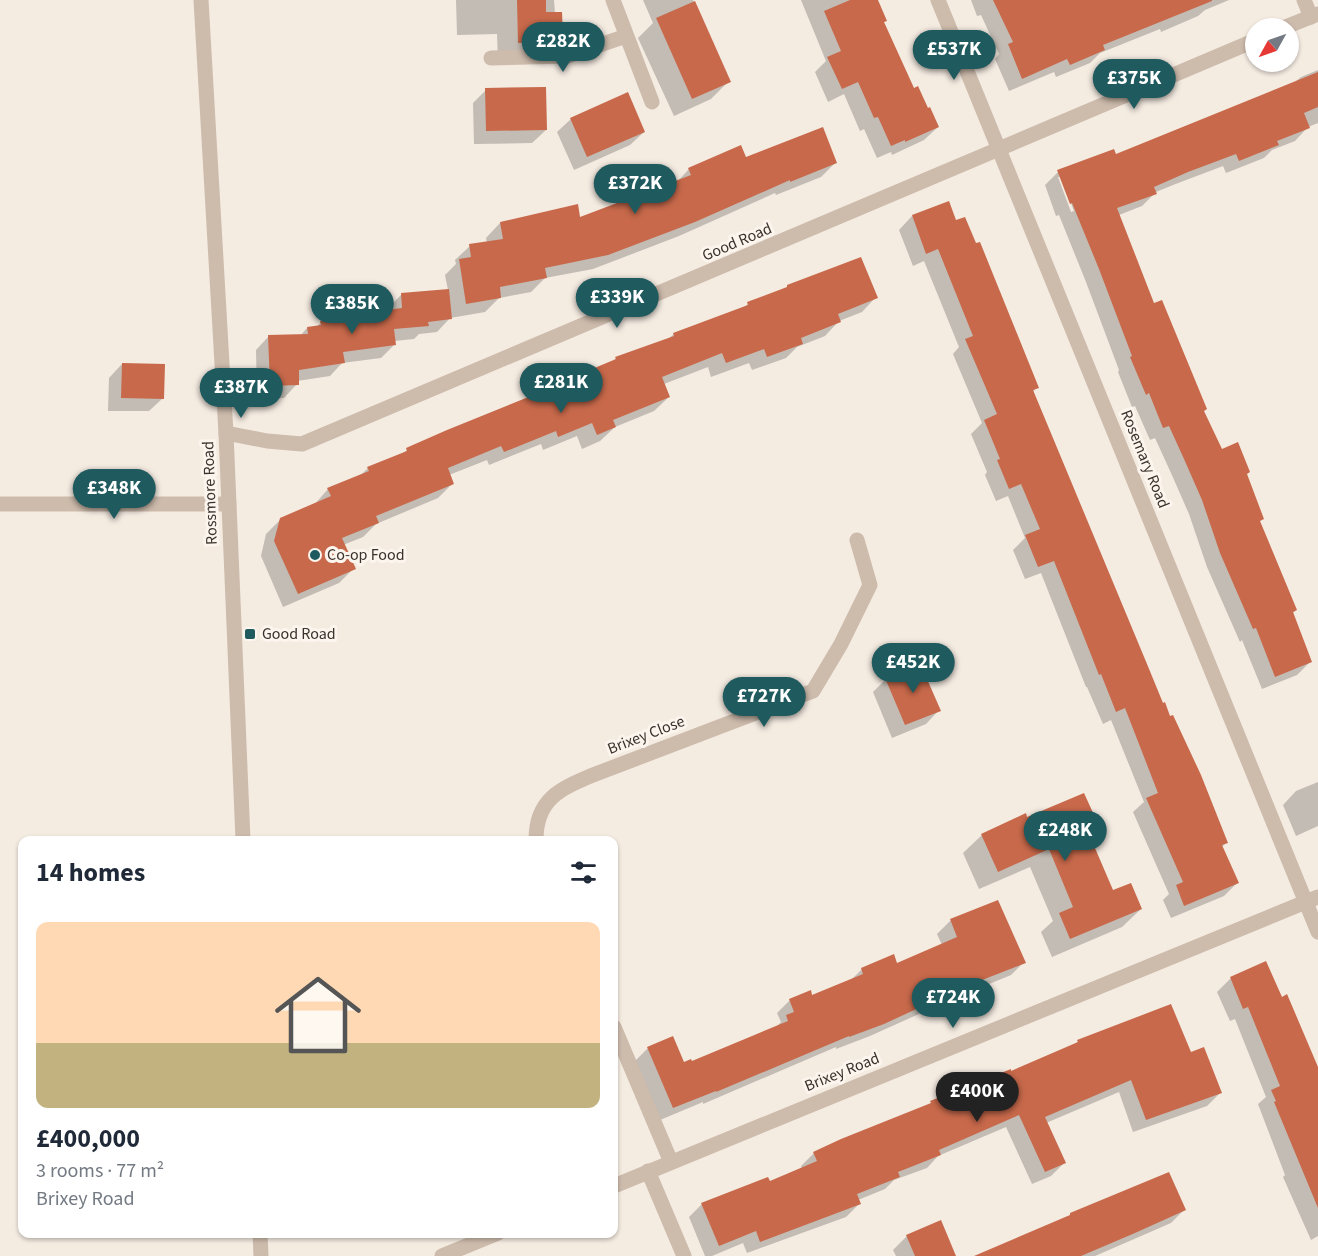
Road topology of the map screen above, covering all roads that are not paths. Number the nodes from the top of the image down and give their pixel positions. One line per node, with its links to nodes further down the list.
1 (201, 0): 12 (street, Rossmore Road)
2 (613, 0): 7 (street)
3 (938, 0): 11 (street, Rosemary Road)
4 (1304, 0): 5 (street)
5 (1314, 15): 6 (street)
6 (1299, 21)
7 (626, 36): 9 (street); 10 (street)
8 (1245, 45): 11 (street, Good Road)
9 (491, 58)
10 (652, 102)
11 (1000, 150): 12 (street, Good Road); 18 (street, Rosemary Road)
12 (226, 433): 14 (street, Rossmore Road)
13 (0, 504): 14 (street)
14 (229, 504): 16 (street, Rossmore Road)
15 (857, 540): 17 (street, Brixey Close)
16 (243, 836)
17 (536, 836)
18 (1312, 900): 19 (street, Rosemary Road); 21 (street, Brixey Road)
19 (1318, 932)
20 (618, 1036): 21 (street)
21 (671, 1162): 22 (street, Brixey Road)
22 (648, 1172): 23 (street, Brixey Road); 28 (street)
23 (618, 1184)
24 (260, 1238): 26 (street)
25 (486, 1238): 27 (street)
26 (261, 1256)
27 (442, 1256)
28 (684, 1256)

